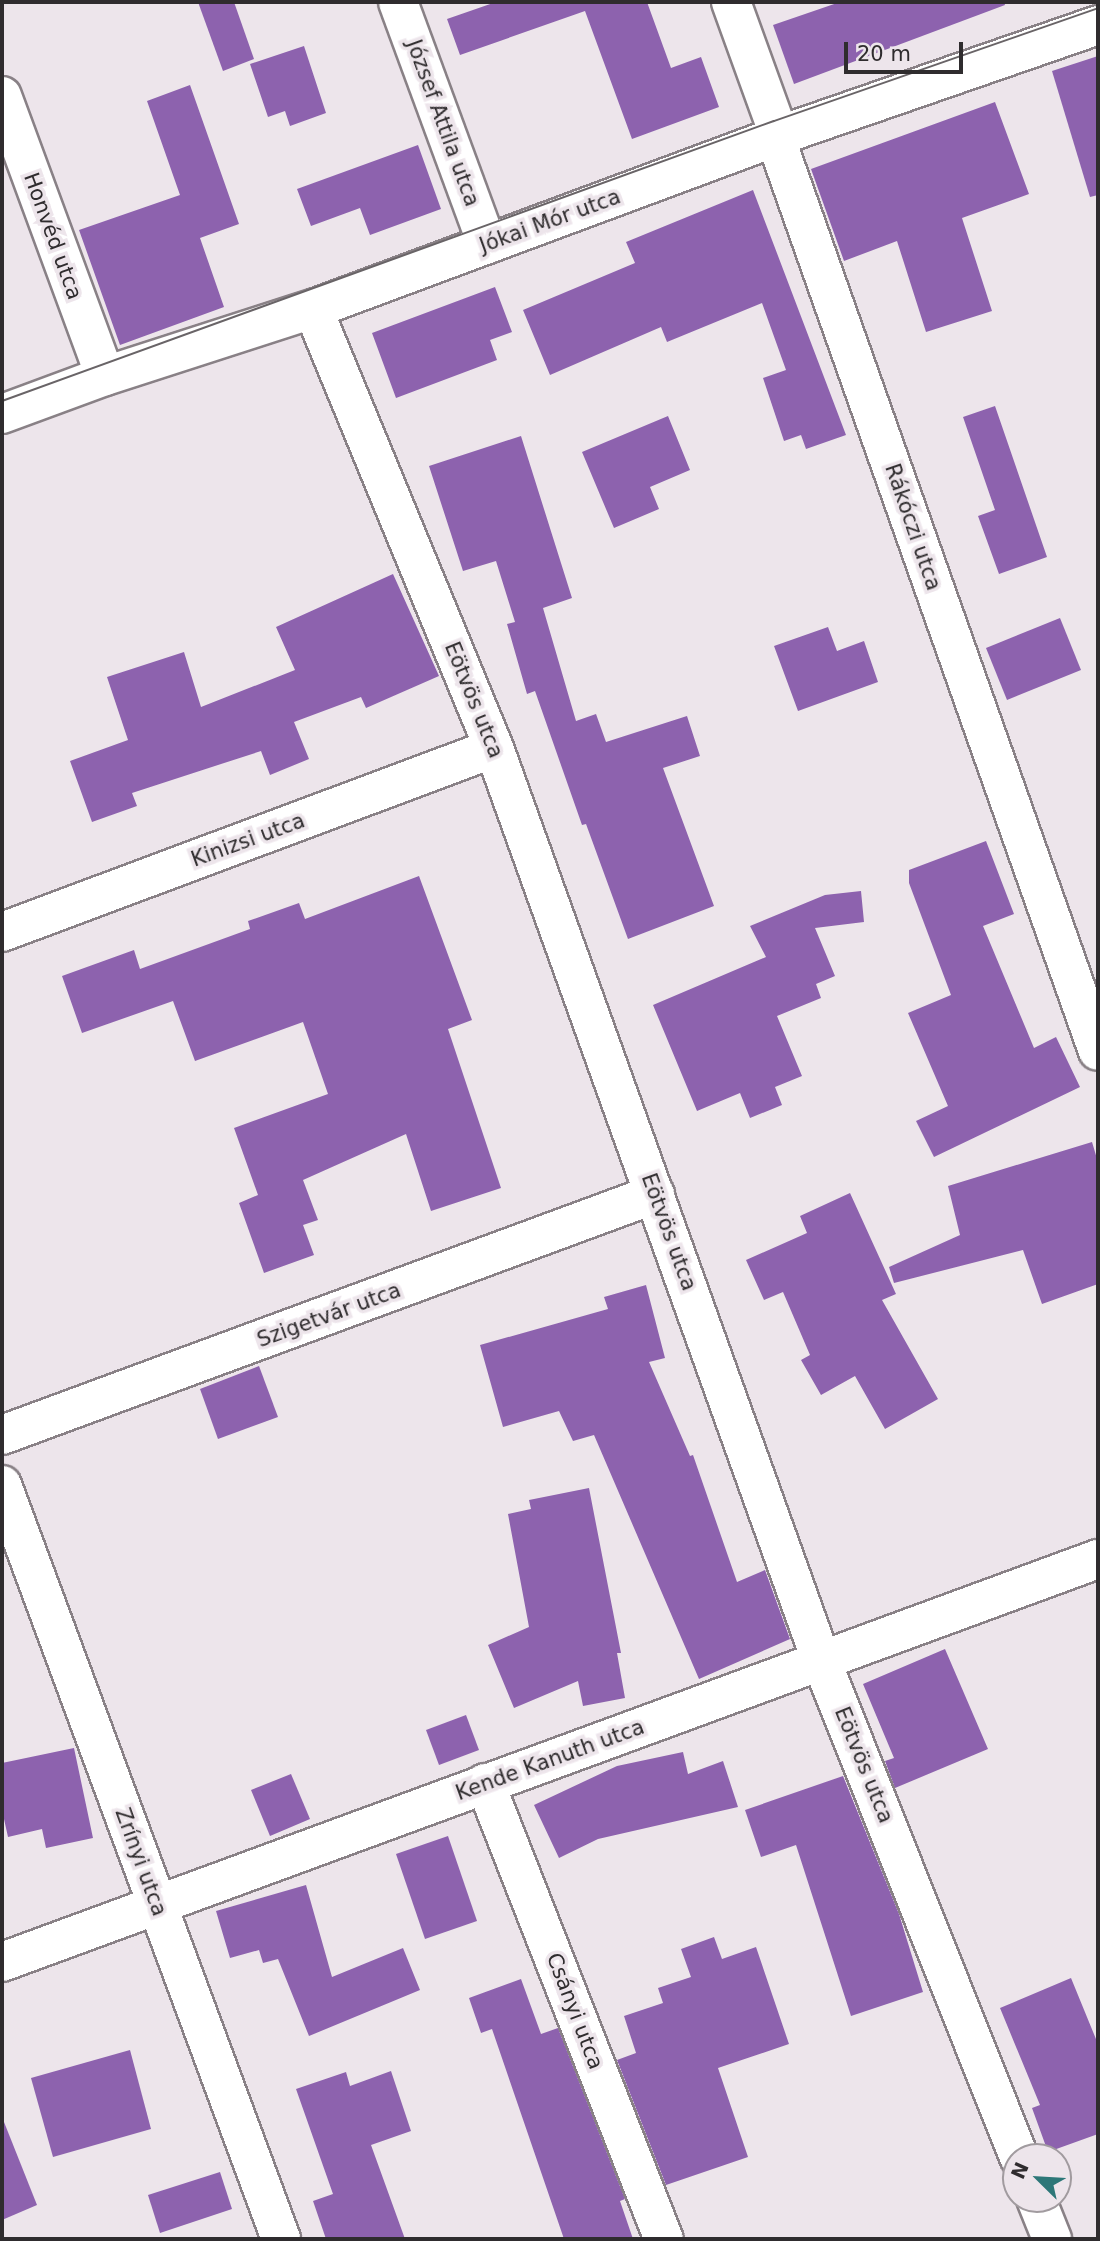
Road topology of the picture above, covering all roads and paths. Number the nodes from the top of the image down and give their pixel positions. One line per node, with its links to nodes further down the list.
1 (398, 2): 6 (street, József Attila utca)
2 (732, 2): 5 (street, Rákóczi utca)
3 (1091, 18): 5 (street, Jókai Mór utca)
4 (2, 96): 8 (street, Honvéd utca)
5 (775, 138): 6 (street, Jókai Mór utca); 12 (street, Rákóczi utca)
6 (487, 244): 7 (street, Jókai Mór utca)
7 (313, 309): 8 (street, Jókai Mór utca); 10 (street, Eötvös utca)
8 (105, 376): 9 (street, Jókai Mór utca)
9 (2, 414)
10 (494, 748): 11 (street, Kinizsi utca); 13 (street, Eötvös utca)
11 (2, 932)
12 (1098, 1051)
13 (655, 1194): 14 (street, Szigetvár utca); 17 (street, Eötvös utca)
14 (2, 1436)
15 (2, 1485): 19 (street, Zrínyi utca)
16 (1098, 1559): 17 (street, Kende Kanuth utca)
17 (821, 1660): 18 (street, Kende Kanuth utca); 21 (street, Eötvös utca)
18 (485, 1783): 19 (street, Kende Kanuth utca); 24 (street, Csányi utca)
19 (156, 1906): 20 (street, Kende Kanuth utca); 23 (street, Zrínyi utca)
20 (2, 1962)
21 (1014, 2143)
22 (1042, 2213): 25 (street)
23 (281, 2239)
24 (664, 2239)
25 (1052, 2239)

